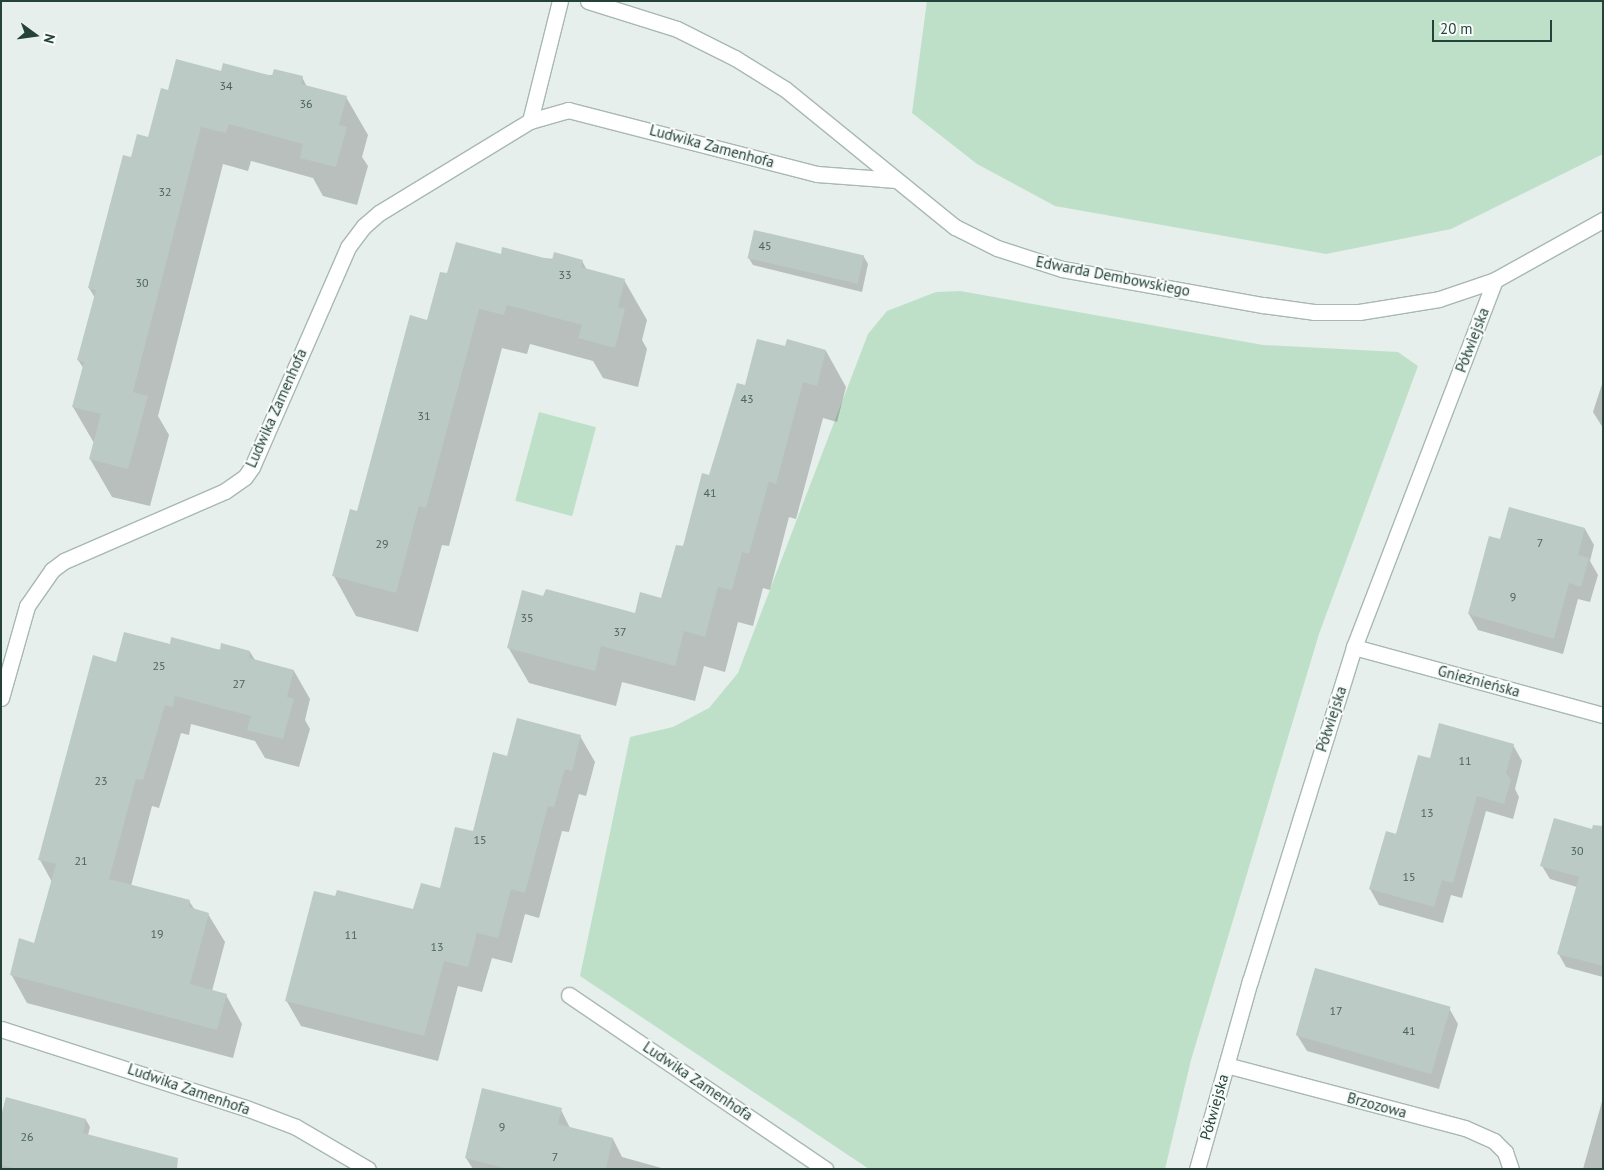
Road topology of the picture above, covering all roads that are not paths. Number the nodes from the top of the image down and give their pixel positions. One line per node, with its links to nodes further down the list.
1 (560, 1): 3 (street)
2 (588, 1): 4 (street, Edwarda Dembowskiego)
3 (530, 121): 4 (street, Ludwika Zamenhofa); 8 (street, Ludwika Zamenhofa)
4 (896, 180): 6 (street, Edwarda Dembowskiego)
5 (1603, 220): 6 (street, Edwarda Dembowskiego)
6 (1495, 280): 7 (street, Półwiejska)
7 (1354, 647): 9 (street, Gnieźnieńska); 12 (street, Półwiejska)
8 (1, 698)
9 (1603, 715)
10 (569, 995): 14 (street, Ludwika Zamenhofa)
11 (1, 1029): 13 (street, Ludwika Zamenhofa)
12 (1226, 1065): 15 (street, Półwiejska); 16 (street, Brzozowa)
13 (368, 1169)
14 (825, 1169)
15 (1197, 1169)
16 (1511, 1169)

